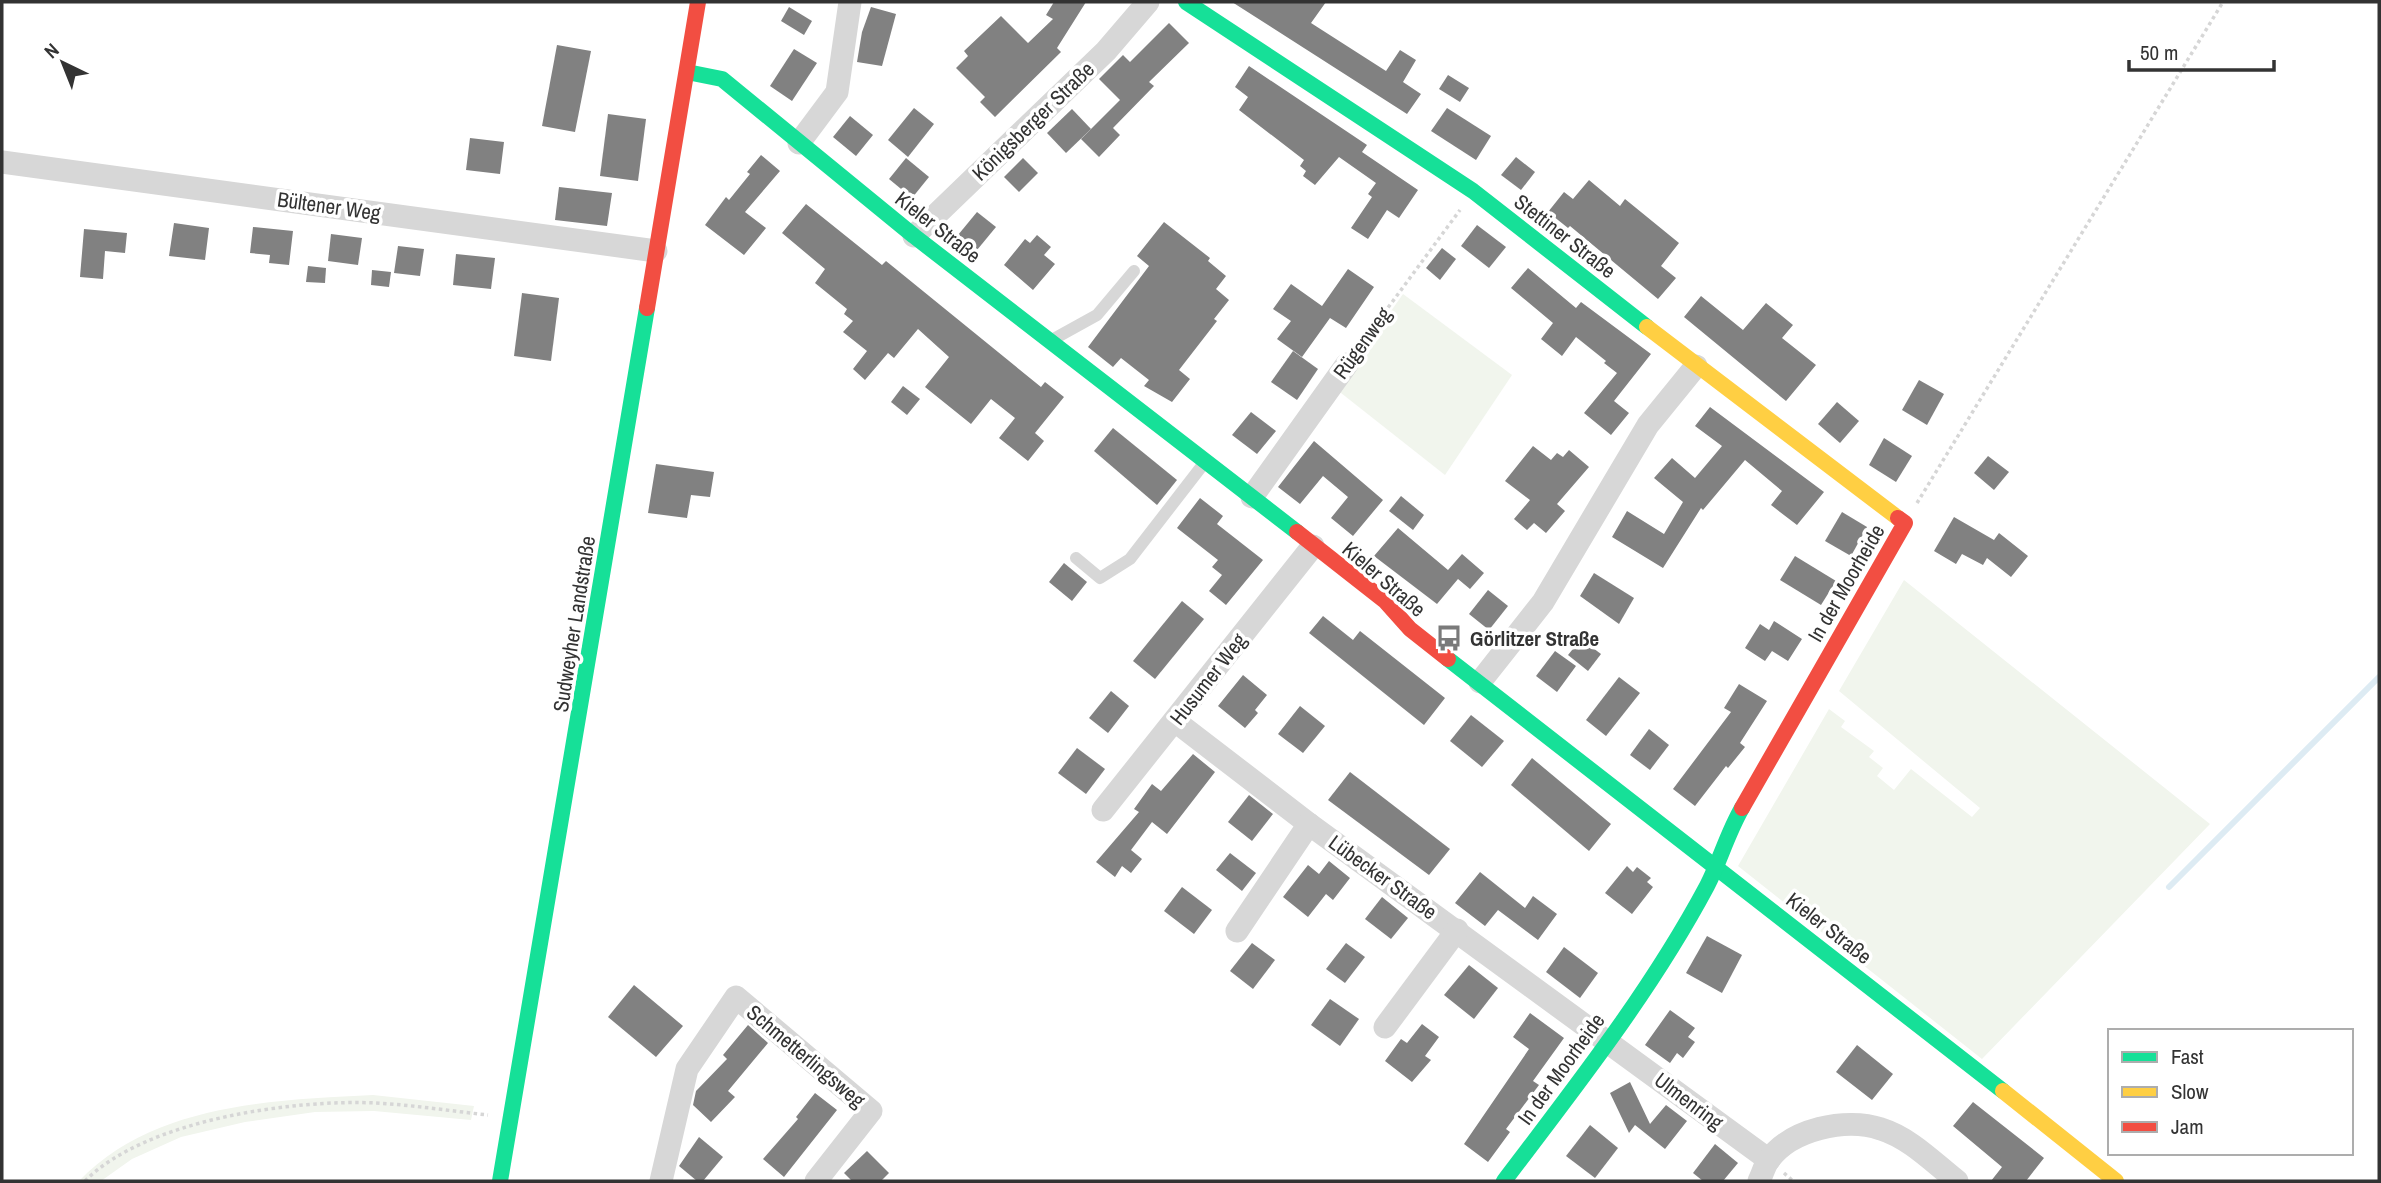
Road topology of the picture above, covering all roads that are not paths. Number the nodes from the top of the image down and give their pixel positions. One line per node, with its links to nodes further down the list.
1 (698, 2): 5 (street, Sudweyher Landstraße)
2 (850, 2): 6 (street)
3 (1148, 2): 8 (street, Königsberger Straße)
4 (1186, 2): 13 (street, Stettiner Straße)
5 (687, 72): 6 (street, Kieler Straße); 9 (street, Sudweyher Landstraße)
6 (799, 143): 8 (street, Kieler Straße)
7 (2, 162): 9 (street, Bültener Weg)
8 (914, 236): 11 (street, Kieler Straße)
9 (656, 251): 29 (street, Sudweyher Landstraße)
10 (1134, 271): 11 (lane)
11 (1050, 341): 14 (street, Kieler Straße)
12 (1347, 363): 15 (street, Rügenweg)
13 (1696, 366): 16 (street, Stettiner Straße); 19 (street)
14 (1206, 461): 15 (street, Kieler Straße); 18 (lane)
15 (1252, 497): 17 (street, Kieler Straße)
16 (1905, 523): 23 (street, In der Moorheide)
17 (1312, 546): 19 (street, Kieler Straße); 20 (street, Husumer Weg)
18 (1076, 558)
19 (1480, 682): 23 (street, Kieler Straße)
20 (1175, 721): 21 (street, Husumer Weg); 22 (street, Lübecker Straße)
21 (1103, 810)
22 (1309, 824): 24 (street, Lübecker Straße); 25 (street, Lübecker Straße)
23 (1715, 864): 27 (street, In der Moorheide); 34 (street, Kieler Straße)
24 (1457, 930): 26 (street, Lübecker Straße); 27 (street, Lübecker Straße)
25 (1237, 931)
26 (1385, 1027)
27 (1610, 1042): 28 (street, Ulmenring); 32 (street, In der Moorheide)
28 (1764, 1171): 33 (street, Ulmenring)
29 (500, 1181)
30 (661, 1181): 31 (street, Schmetterlingsweg)
31 (816, 1181)
32 (1504, 1181)
33 (1957, 1181)
34 (2116, 1181)

